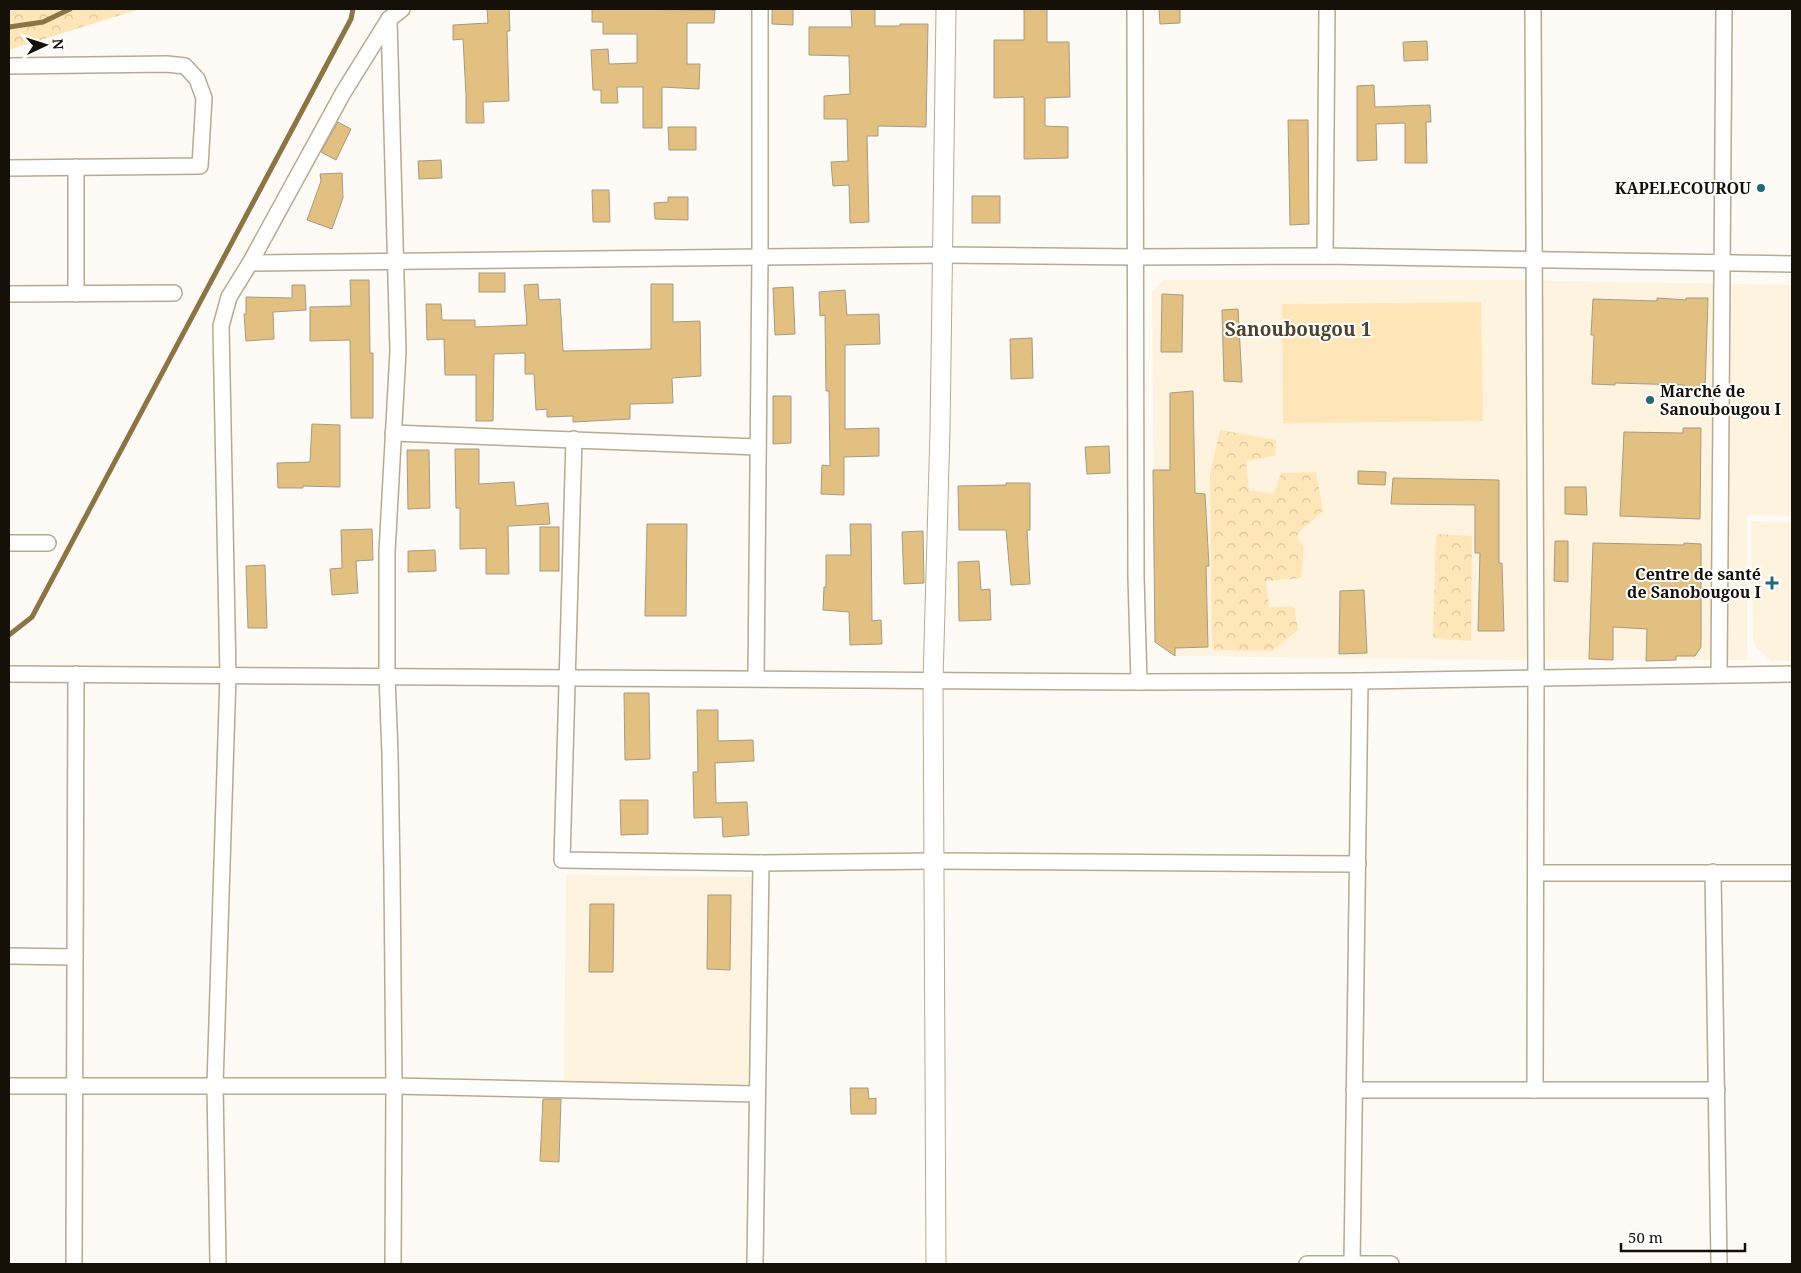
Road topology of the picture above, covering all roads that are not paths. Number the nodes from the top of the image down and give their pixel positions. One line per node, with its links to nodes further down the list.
1 (402, 9): 8 (street)
2 (760, 9): 14 (street)
3 (946, 9): 12 (street)
4 (1136, 9): 15 (street)
5 (1327, 9): 13 (street)
6 (1533, 9): 16 (street)
7 (1724, 9): 19 (street)
8 (389, 19): 17 (street); 18 (street)
9 (9, 66): 10 (street)
10 (76, 167): 11 (street); 23 (street)
11 (9, 168)
12 (943, 255): 14 (street); 15 (street); 38 (street)
13 (1325, 256): 15 (street); 16 (street)
14 (760, 257): 17 (street); 26 (street)
15 (1136, 257): 40 (street)
16 (1534, 260): 19 (street); 35 (street)
17 (396, 262): 18 (street); 24 (street)
18 (250, 264): 32 (street)
19 (1722, 264): 20 (street); 34 (street)
20 (1792, 264)
21 (174, 293): 23 (street)
22 (9, 294): 23 (street)
23 (76, 294)
24 (394, 432): 25 (street); 33 (street)
25 (574, 439): 26 (street); 36 (street)
26 (758, 447): 37 (street)
27 (9, 543): 28 (street)
28 (48, 543)
29 (9, 674): 30 (street)
30 (76, 674): 32 (street); 48 (street)
31 (1792, 674): 34 (street)
32 (228, 675): 33 (street); 49 (street)
33 (386, 675): 36 (street); 52 (street)
34 (1719, 675): 35 (street)
35 (1536, 678): 39 (street); 45 (street)
36 (568, 679): 37 (street); 42 (street)
37 (756, 679): 38 (street)
38 (932, 681): 40 (street); 41 (street)
39 (1360, 681): 40 (street); 43 (street)
40 (1138, 682)
41 (934, 861): 42 (street); 43 (street); 61 (street)
42 (760, 863): 56 (street)
43 (1358, 864): 53 (street)
44 (1713, 872): 45 (street); 46 (street); 55 (street)
45 (1537, 873): 54 (street)
46 (1792, 873)
47 (9, 956): 48 (street)
48 (75, 957): 51 (street)
49 (215, 1084): 51 (street); 52 (street); 58 (street)
50 (9, 1086): 51 (street)
51 (74, 1086): 57 (street)
52 (394, 1086): 56 (street); 59 (street)
53 (1354, 1090): 54 (street); 63 (street)
54 (1535, 1090): 55 (street)
55 (1717, 1090): 65 (street)
56 (757, 1094): 60 (street)
57 (74, 1264)
58 (218, 1264)
59 (393, 1264)
60 (755, 1264)
61 (936, 1264)
62 (1307, 1264): 63 (street)
63 (1352, 1264): 64 (street)
64 (1391, 1264)
65 (1719, 1264)

